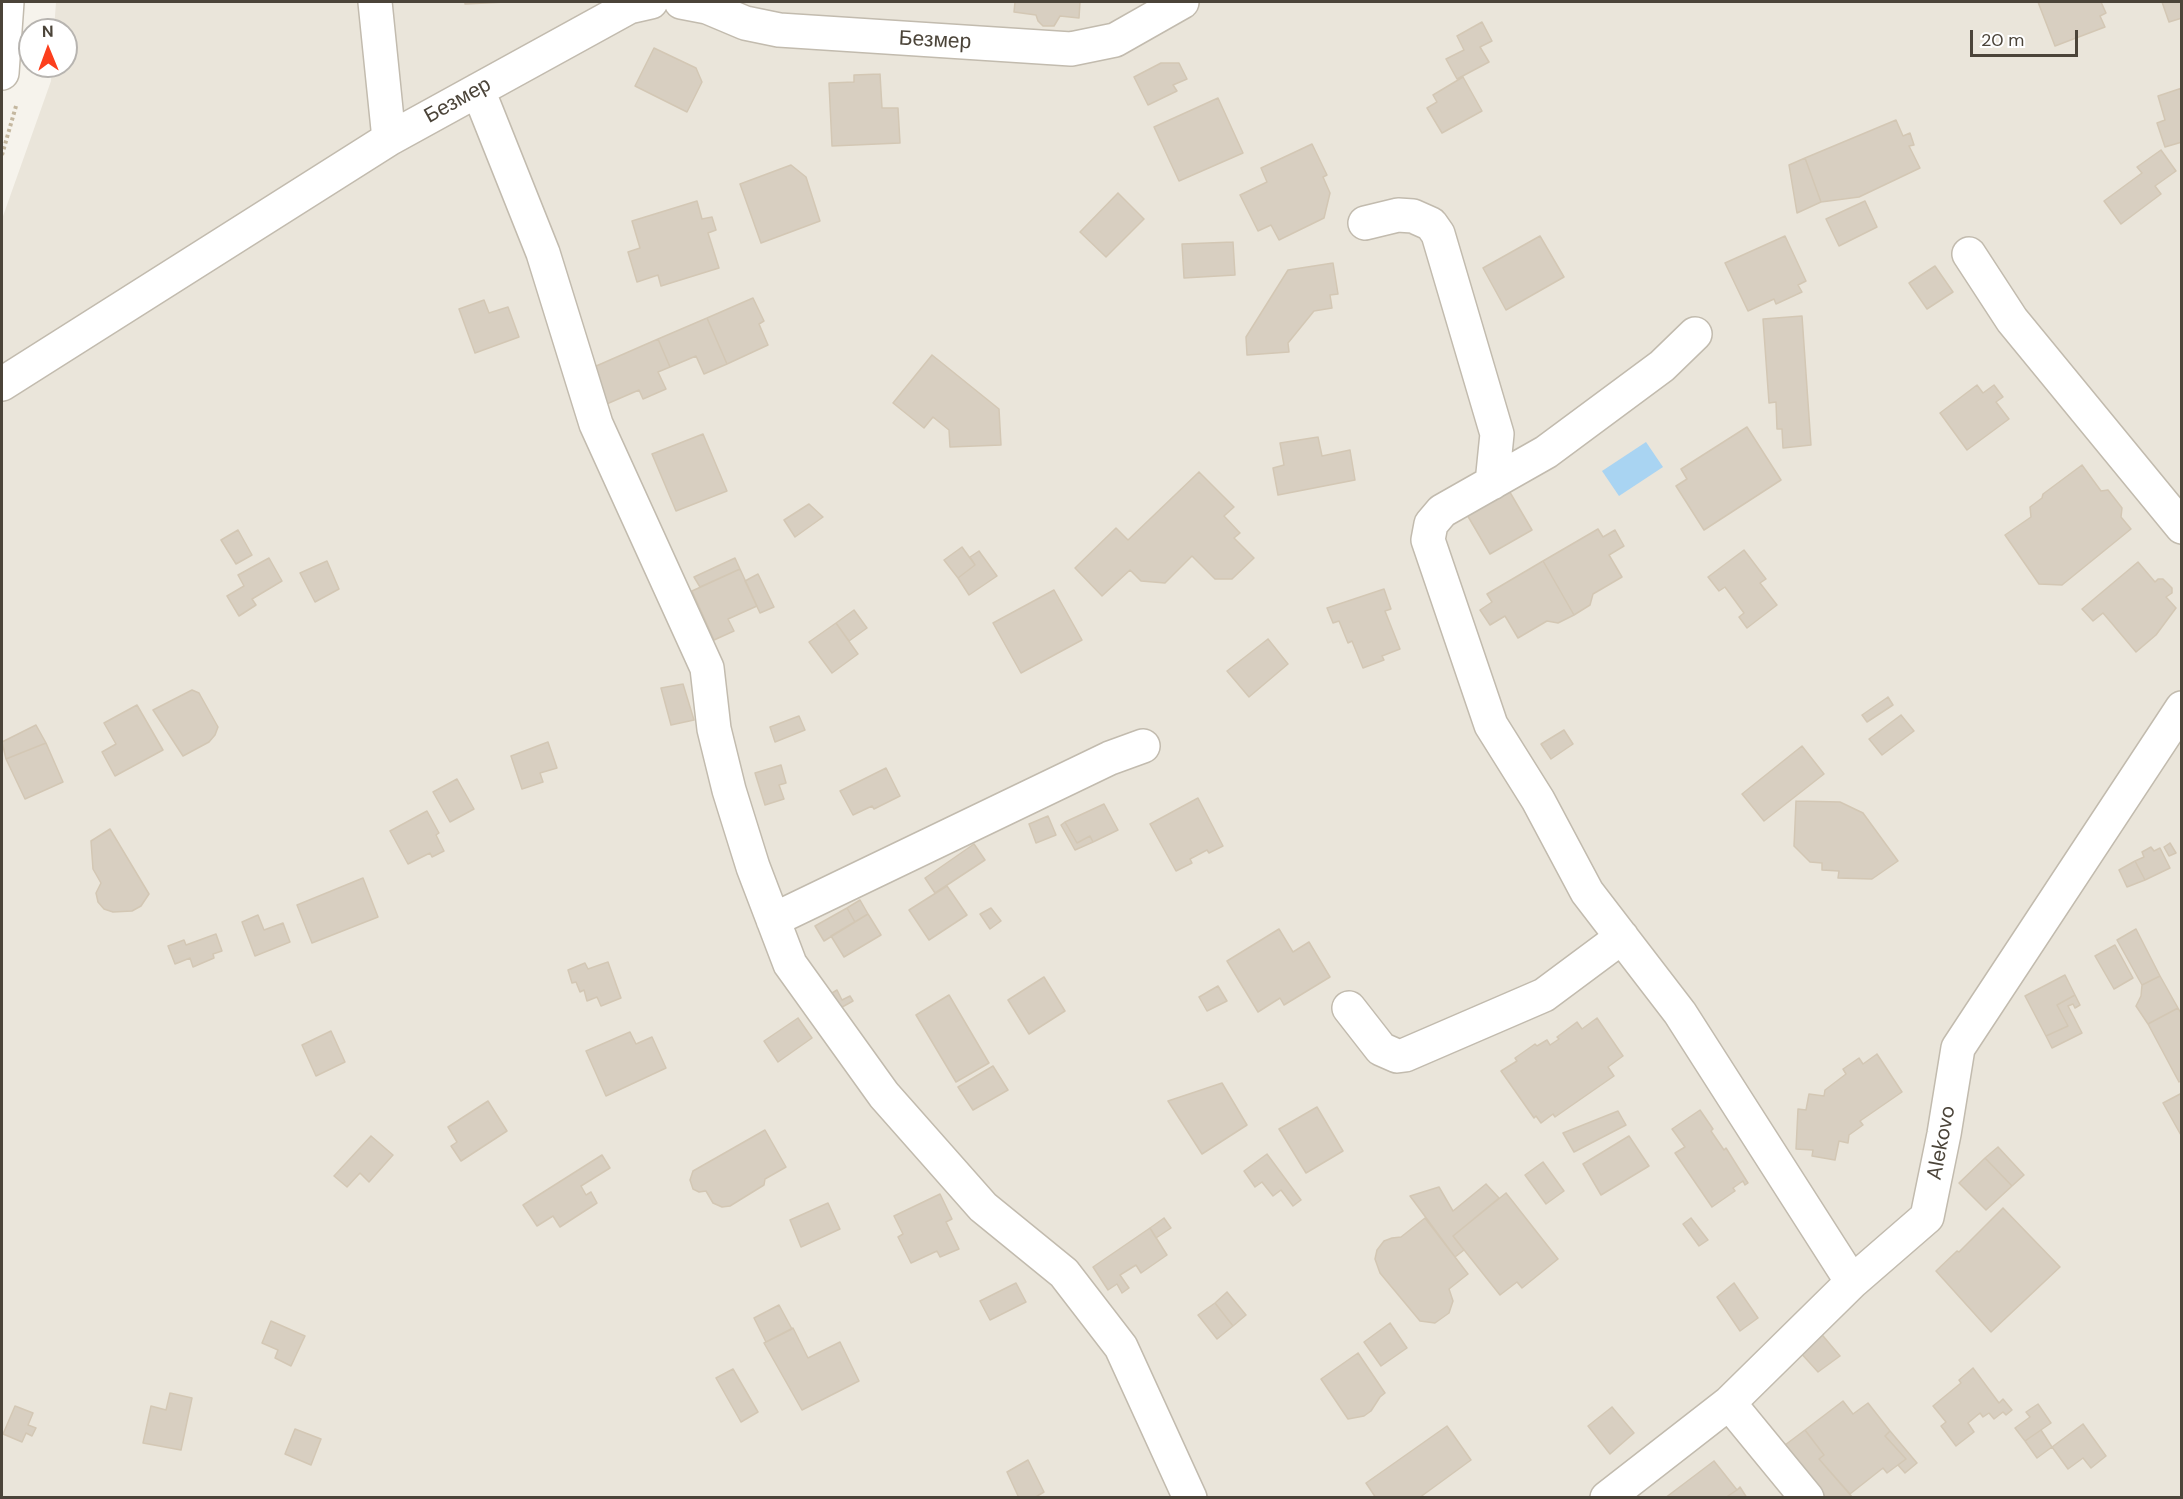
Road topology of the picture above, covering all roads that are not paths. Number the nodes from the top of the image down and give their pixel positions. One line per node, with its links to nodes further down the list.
1 (7, 2): 6 (street)
2 (375, 2): 8 (street)
3 (651, 2): 7 (street, Безмер)
4 (681, 2): 5 (street, Безмер)
5 (1182, 2)
6 (2, 73)
7 (478, 90): 8 (street, Безмер); 17 (street)
8 (389, 139): 12 (street, Безмер)
9 (1365, 223): 13 (street)
10 (1969, 254): 14 (street)
11 (1695, 334): 13 (street)
12 (2, 384)
13 (1492, 483): 18 (street)
14 (2181, 527)
15 (2181, 708): 20 (street, Alekovo)
16 (1143, 746): 17 (street)
17 (773, 920): 22 (street)
18 (1622, 937): 19 (street); 20 (street)
19 (1349, 1008)
20 (1852, 1282): 21 (street, Alekovo)
21 (1728, 1403): 23 (street, Alekovo); 24 (street)
22 (1190, 1497)
23 (1607, 1497)
24 (1807, 1497)

